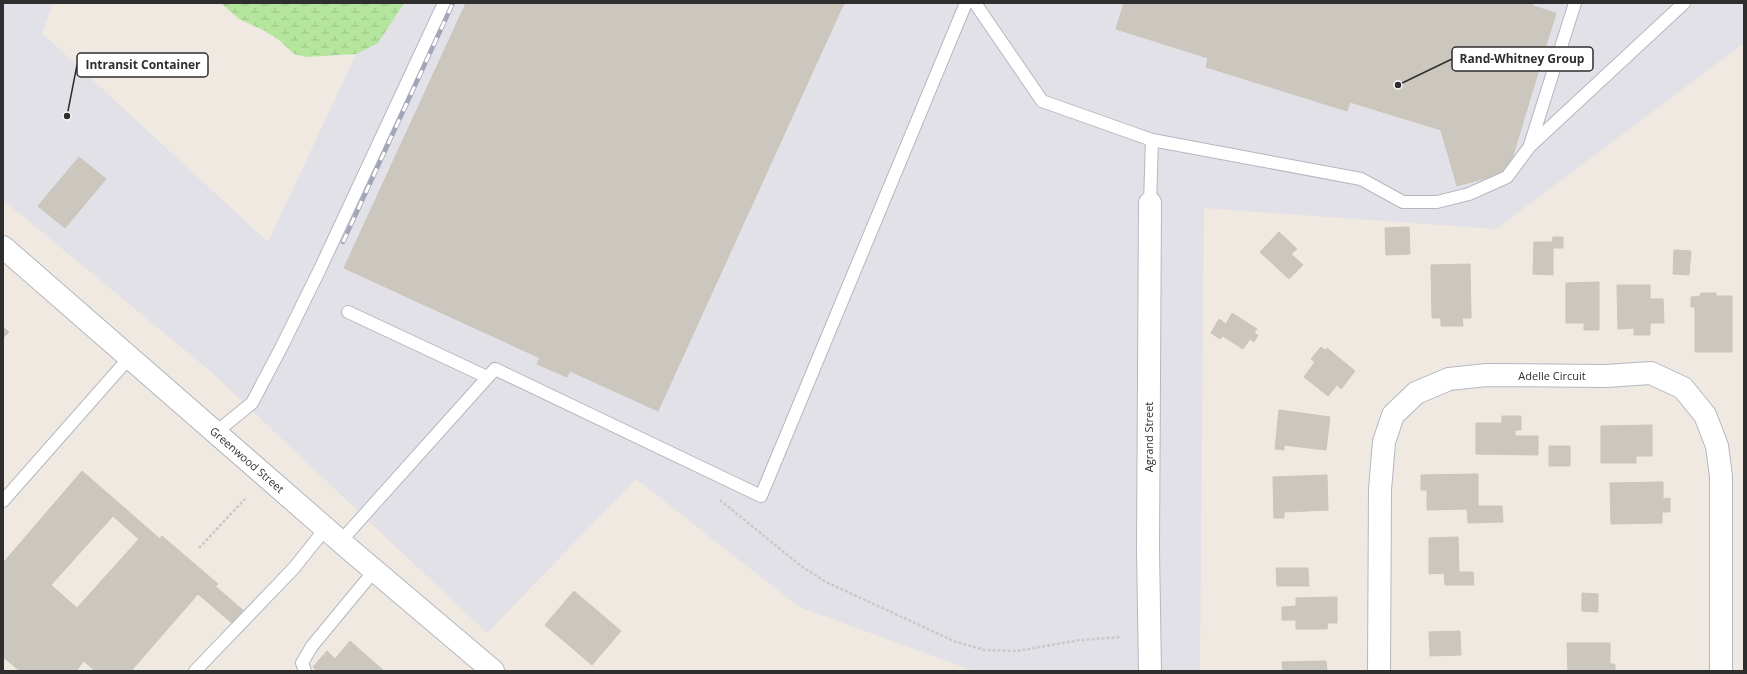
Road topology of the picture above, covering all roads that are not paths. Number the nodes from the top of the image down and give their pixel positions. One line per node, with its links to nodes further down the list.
1 (444, 3): 13 (lane)
2 (966, 3): 12 (lane)
3 (975, 3): 6 (lane)
4 (1575, 3): 7 (lane)
5 (1684, 3): 7 (lane)
6 (1152, 140): 7 (lane); 8 (lane)
7 (1530, 146)
8 (1150, 203): 20 (street, Agrand Street)
9 (3, 247): 11 (street, Greenwood Street)
10 (348, 312): 12 (lane)
11 (129, 358): 13 (street, Greenwood Street); 14 (lane)
12 (488, 377): 15 (lane)
13 (215, 433): 15 (street, Greenwood Street)
14 (3, 501)
15 (333, 535): 16 (street, Greenwood Street); 18 (lane)
16 (374, 571): 17 (street, Greenwood Street); 19 (lane)
17 (488, 670)
18 (195, 671)
19 (305, 671)
20 (1150, 671)
21 (1379, 671): 22 (street, Adelle Circuit)
22 (1721, 671)

